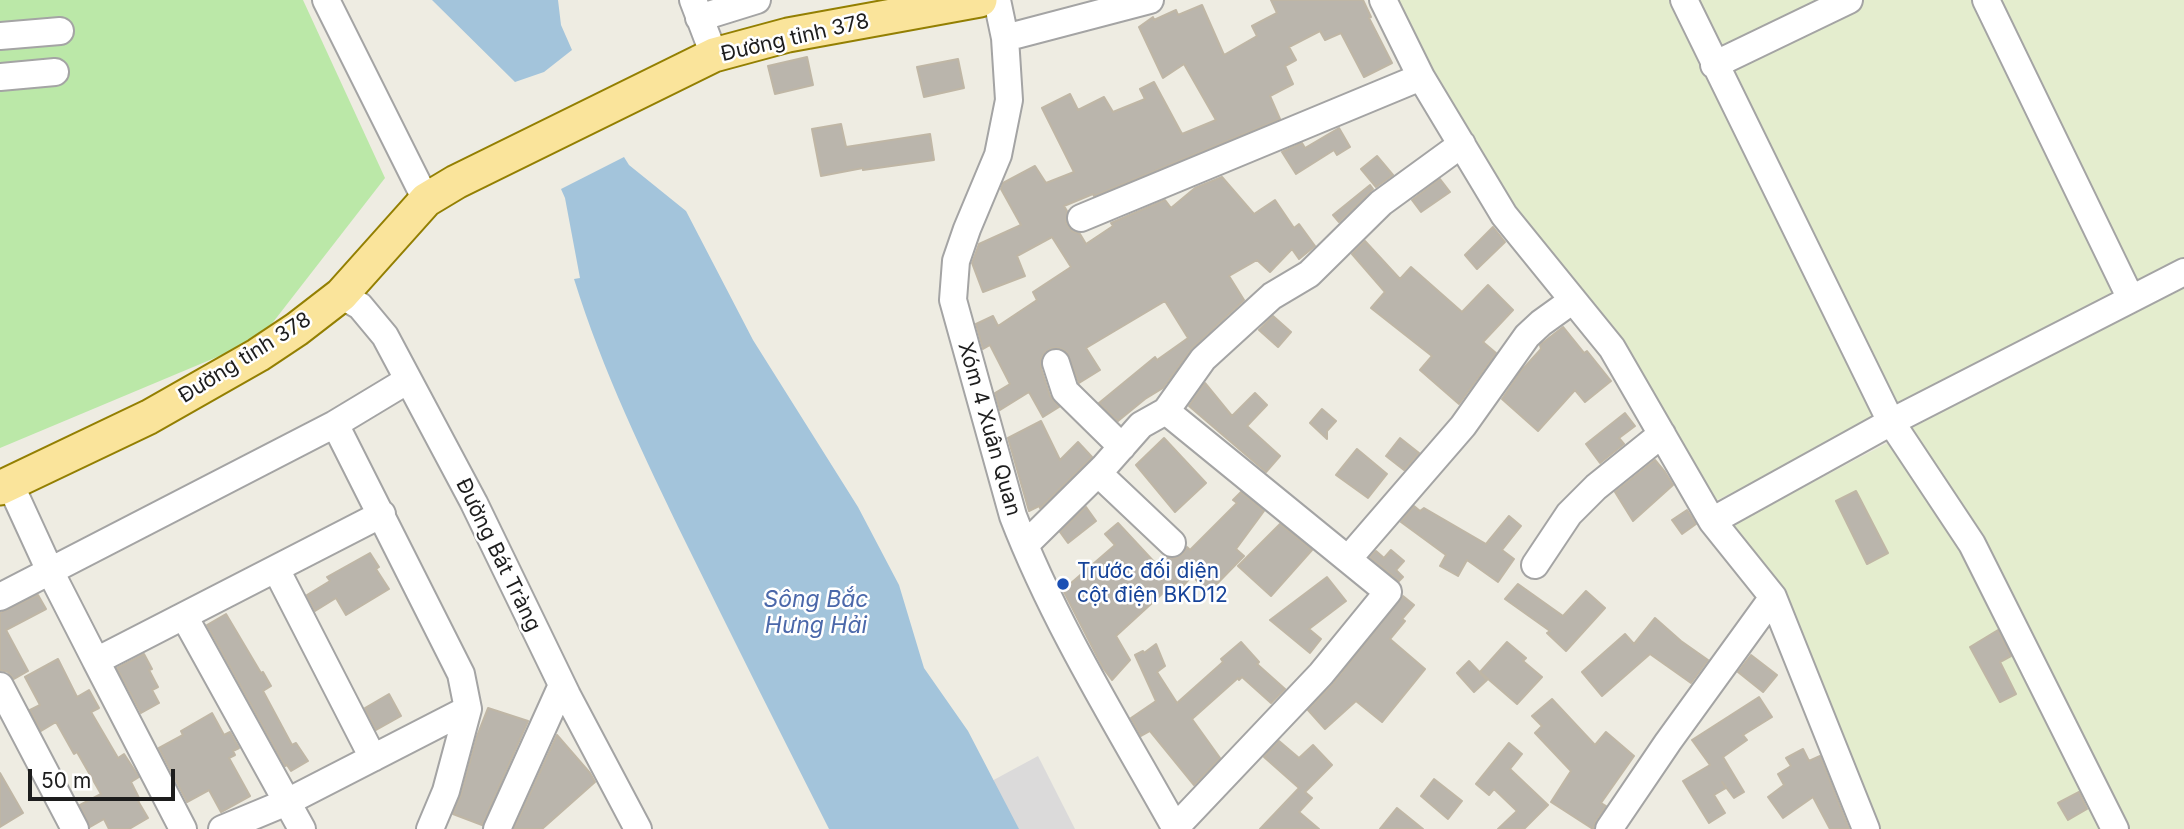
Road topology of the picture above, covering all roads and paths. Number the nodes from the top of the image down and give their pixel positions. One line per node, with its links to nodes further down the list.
1 (326, 0): 20 (street)
2 (757, 0): 10 (street)
3 (979, 0): 14 (main road, Đường tỉnh 378)
4 (997, 0): 13 (street, Xóm 4 Xuân Quan)
5 (1150, 0): 13 (street)
6 (1382, 0): 18 (street)
7 (1684, 0): 15 (street)
8 (1849, 0): 15 (street)
9 (1986, 0): 24 (street)
10 (696, 9): 14 (street)
11 (60, 31): 12 (street)
12 (0, 36)
13 (1005, 38): 38 (street, Xóm 4 Xuân Quan)
14 (704, 60): 20 (main road, Đường tỉnh 378)
15 (1714, 65): 29 (street)
16 (55, 72): 17 (street)
17 (0, 77)
18 (1421, 77): 19 (street); 21 (street)
19 (1462, 144): 25 (street); 28 (street)
20 (426, 200): 23 (main road, Đường tỉnh 378)
21 (1081, 218)
22 (2184, 272): 24 (street)
23 (341, 295): 27 (street, Đường Bát Tràng); 34 (main road, Đường tỉnh 378)
24 (2131, 299): 29 (street)
25 (1573, 300): 31 (street); 39 (street)
26 (1056, 363): 32 (street)
27 (408, 380): 30 (street); 47 (street, Đường Bát Tràng)
28 (1166, 411): 32 (street); 39 (street)
29 (1891, 422): 36 (street); 62 (street)
30 (335, 424): 35 (street); 42 (street)
31 (1662, 434): 36 (street); 40 (street)
32 (1122, 447): 33 (street)
33 (1098, 473): 37 (street); 38 (street)
34 (5, 486): 42 (street)
35 (382, 514): 41 (street); 49 (street)
36 (1712, 521): 44 (street)
37 (1172, 543)
38 (1025, 545): 52 (street, Xóm 4 Xuân Quan)
39 (1348, 559): 52 (street)
40 (1535, 565)
41 (276, 569): 45 (street); 50 (street)
42 (50, 571): 43 (street); 46 (street)
43 (0, 597)
44 (1773, 597): 60 (street); 61 (street)
45 (184, 616): 46 (street); 51 (street)
46 (96, 661): 54 (street)
47 (562, 685): 58 (street); 59 (street, Đường Bát Tràng)
48 (0, 686): 53 (street)
49 (468, 709): 50 (street); 57 (street)
50 (373, 758): 51 (street)
51 (287, 802): 55 (street); 56 (street)
52 (1176, 828)
53 (75, 829)
54 (183, 829)
55 (222, 829)
56 (302, 829)
57 (430, 829)
58 (497, 829)
59 (638, 829)
60 (1609, 829)
61 (1866, 829)
62 (2115, 829)

